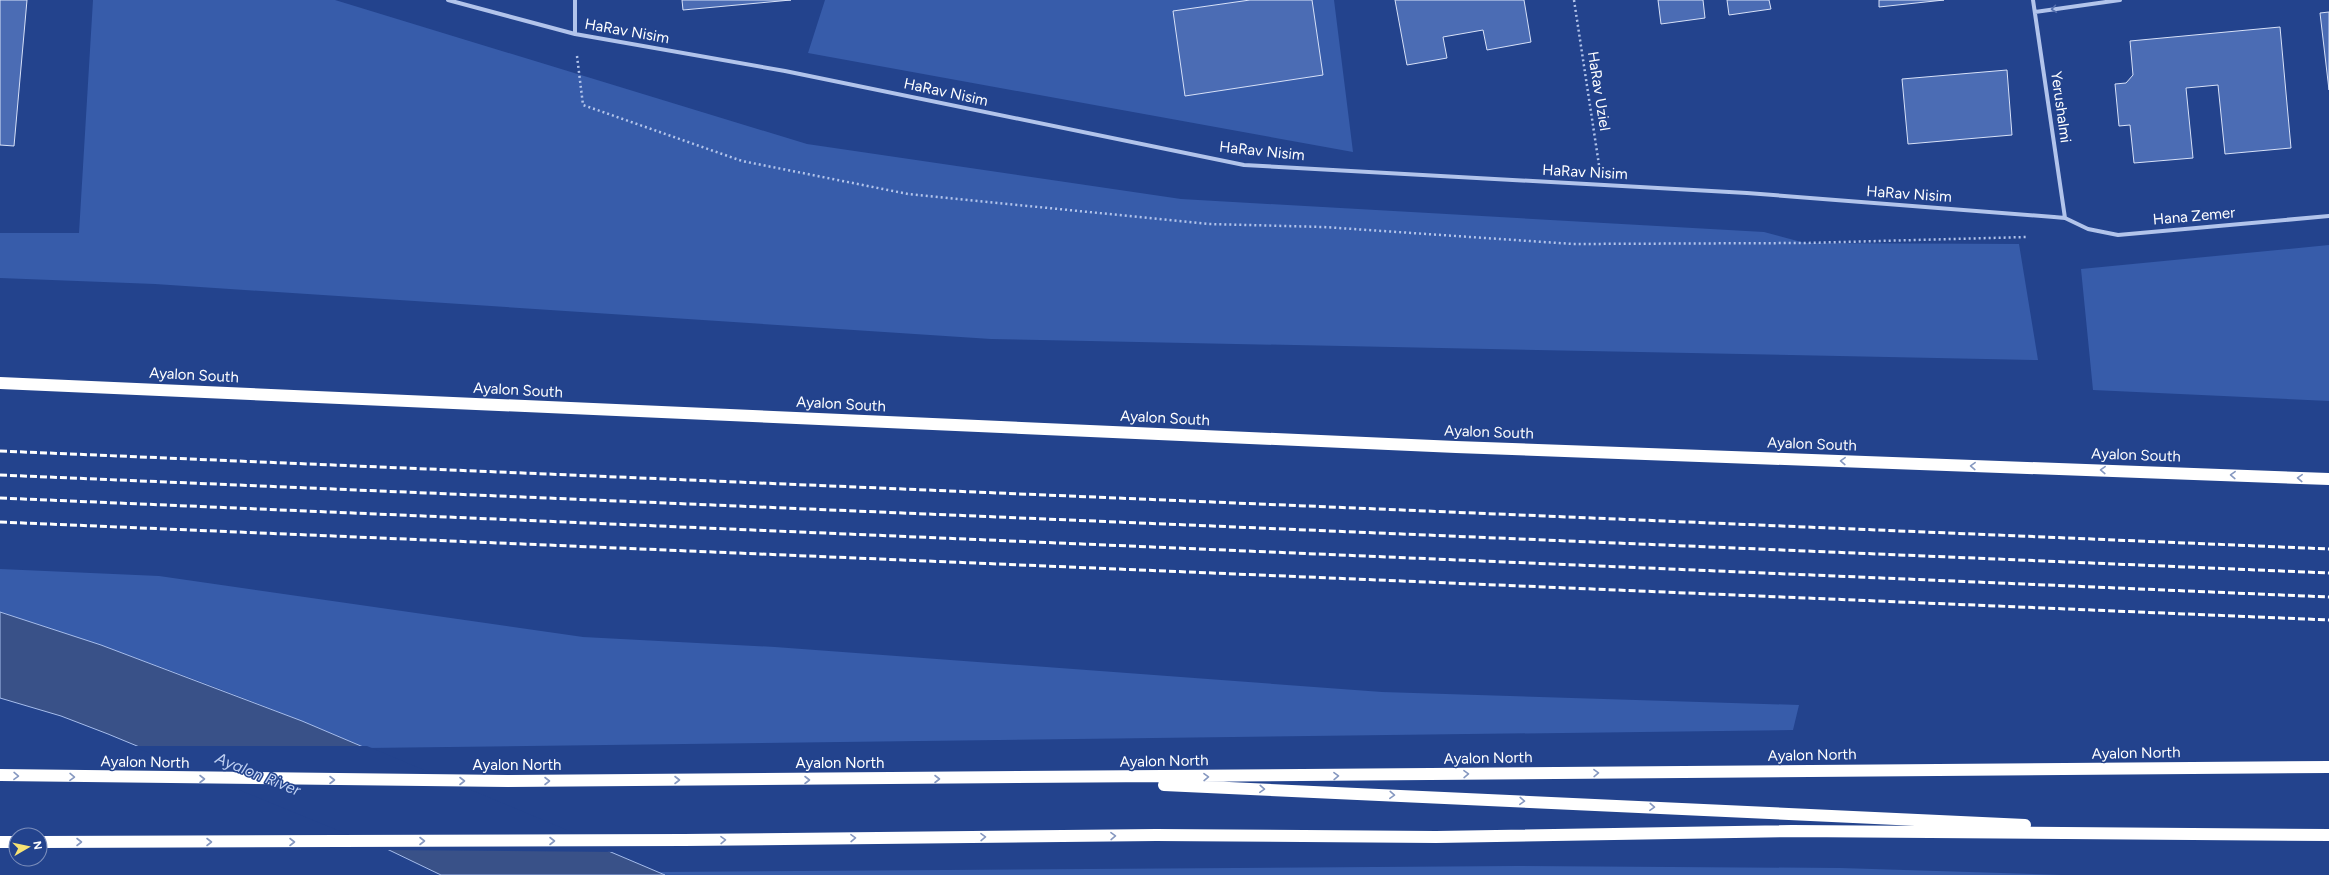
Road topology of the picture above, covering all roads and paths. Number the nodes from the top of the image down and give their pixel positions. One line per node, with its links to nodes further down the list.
1 (448, 0): 7 (street, HaRav Nisim)
2 (575, 0): 7 (street)
3 (1574, 0): 8 (path, HaRav Uziel)
4 (2033, 0): 6 (street, Yerushalmi)
5 (2120, 0): 6 (street, one-way to 6)
6 (2035, 12): 10 (street, Yerushalmi)
7 (575, 34): 8 (street, HaRav Nisim); 11 (path)
8 (1602, 185): 10 (street, HaRav Nisim)
9 (2329, 216): 10 (street, Hana Zemer)
10 (2065, 218)
11 (2034, 237)
12 (0, 376): 14 (highway)
13 (0, 383): 14 (highway, Ayalon South)
14 (96, 387): 15 (highway, Ayalon South, one-way to 14)
15 (2329, 479)
16 (2329, 767): 18 (highway, Ayalon North, one-way to 16)
17 (0, 775): 18 (highway, Ayalon North, one-way to 18)
18 (1027, 778): 19 (highway, one-way to 19)
19 (2217, 834): 20 (highway); 21 (highway, one-way to 19)
20 (2329, 835)
21 (48, 842)

